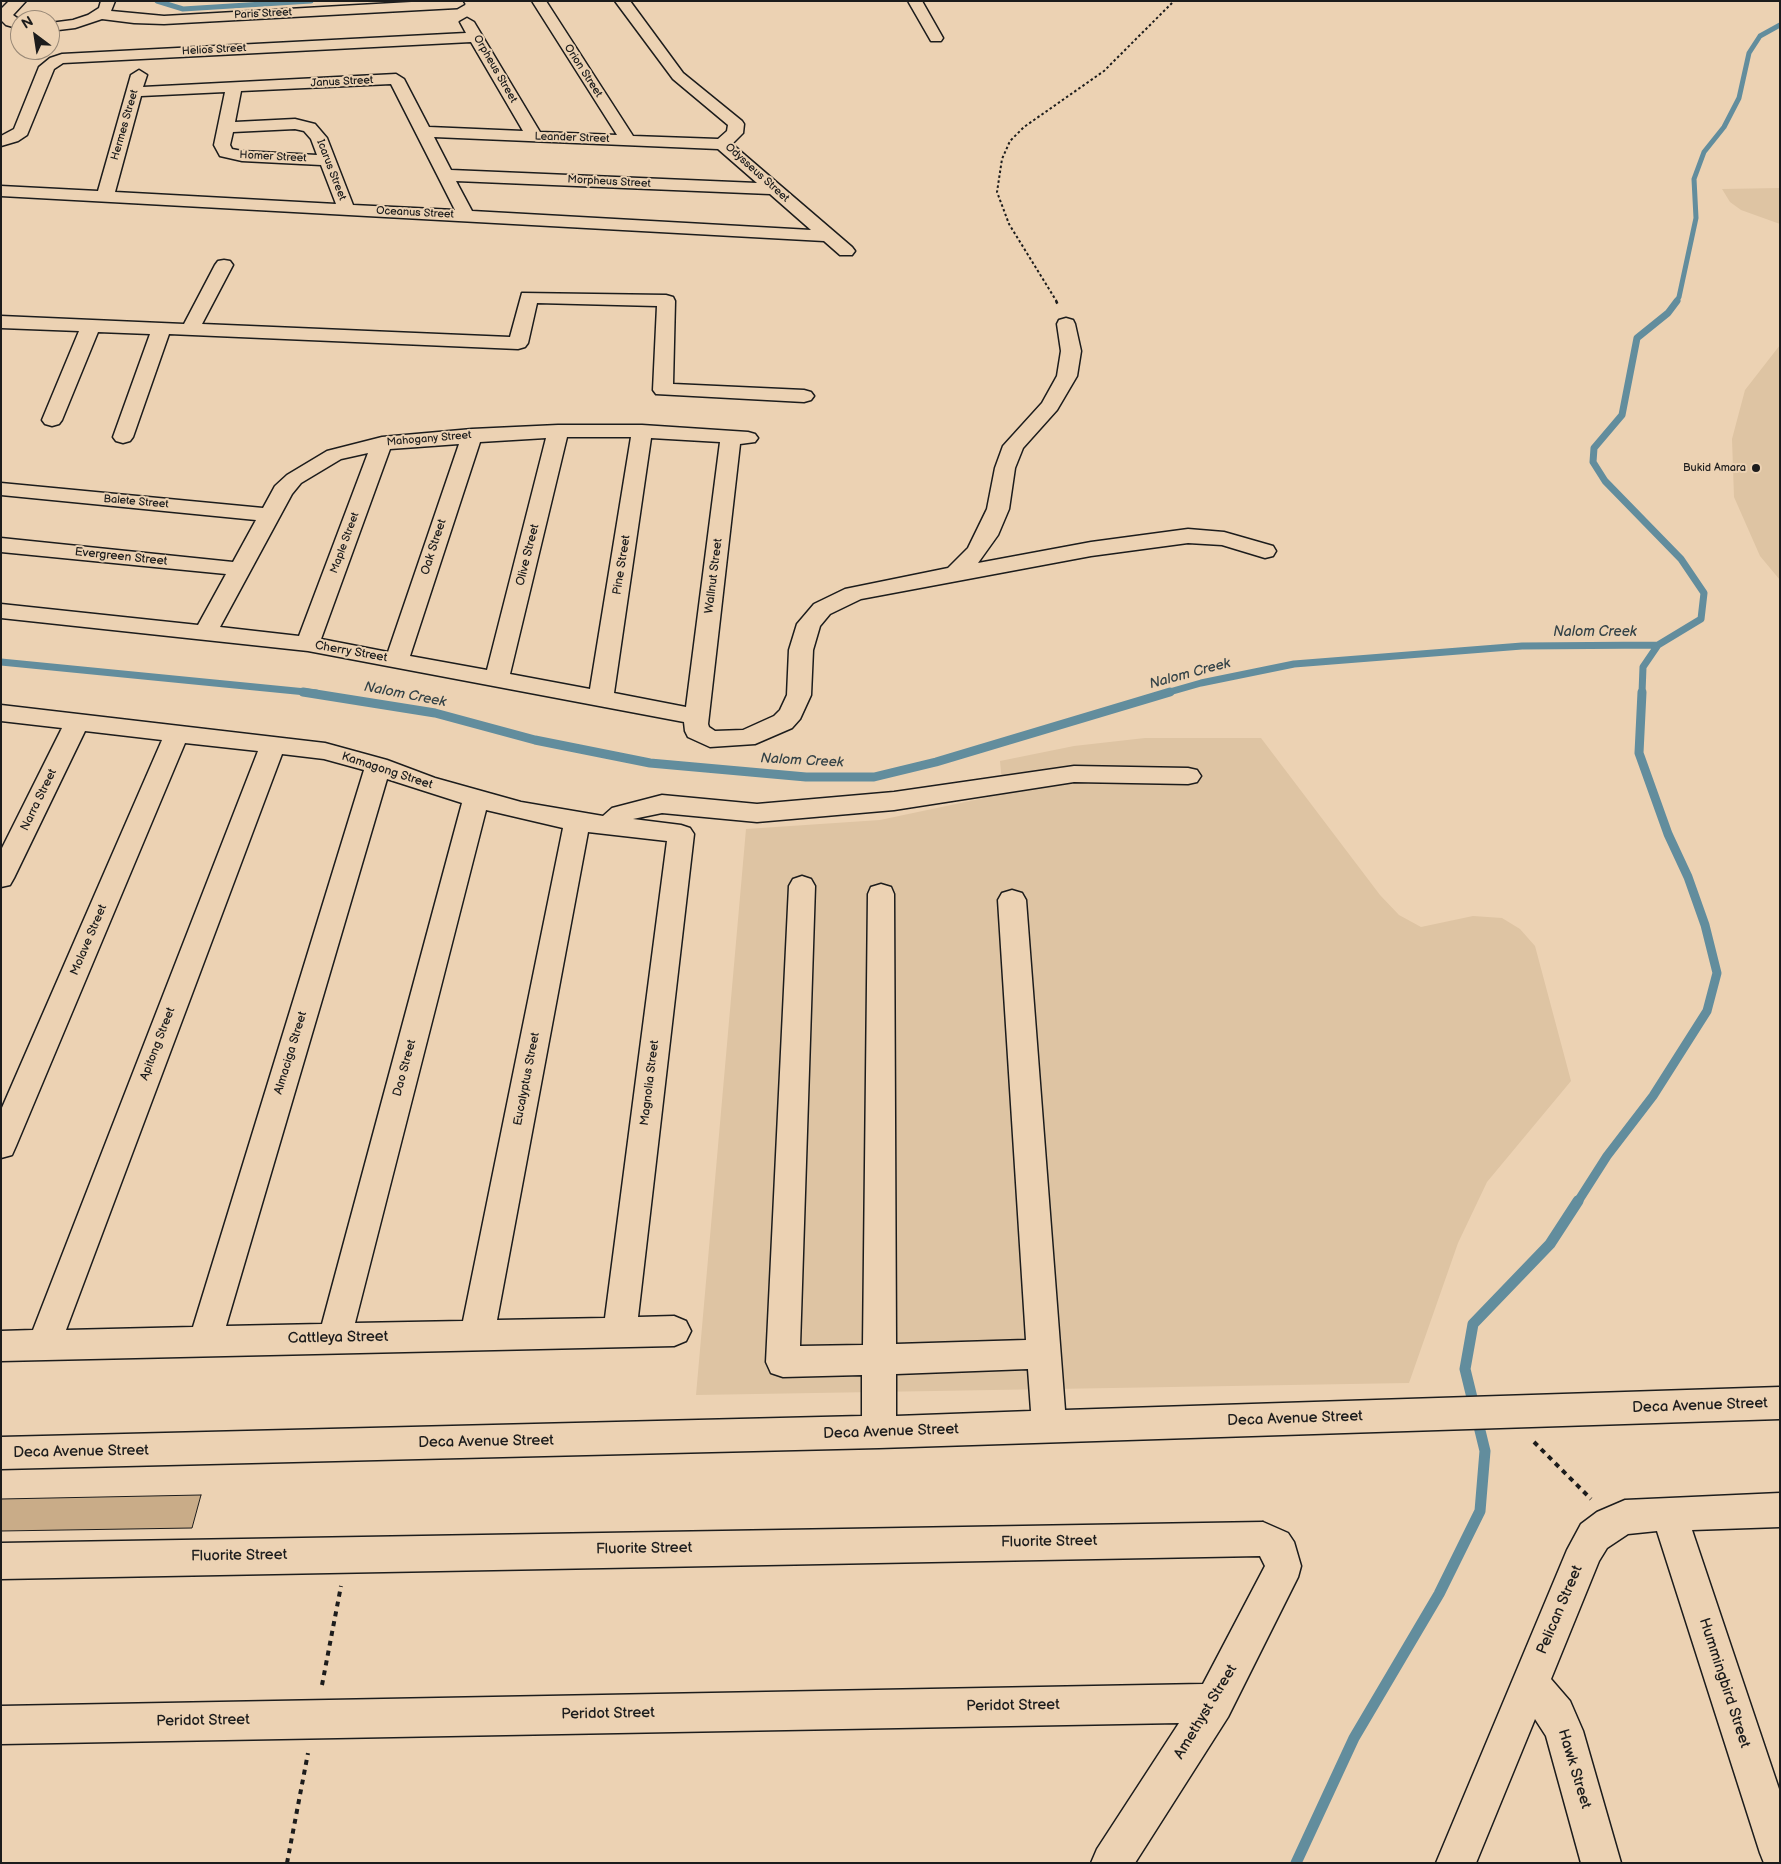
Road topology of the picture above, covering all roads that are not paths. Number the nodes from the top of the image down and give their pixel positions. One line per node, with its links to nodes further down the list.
1 (19, 1): 7 (street)
2 (108, 1): 8 (street)
3 (538, 1): 18 (street, Orion Street)
4 (622, 1): 20 (street, Odysseus Street)
5 (915, 1): 11 (street)
6 (456, 3): 8 (street, Paris Street); 10 (street, Orpheus Street)
7 (4, 12)
8 (100, 14): 9 (street)
9 (60, 26)
10 (476, 37): 12 (street, Helios Street); 17 (street, Orpheus Street)
11 (936, 38)
12 (144, 54): 14 (street, Hermes Street); 19 (street, Helios Street)
13 (234, 87): 14 (street, Janus Street); 15 (street, Homer Street); 16 (street, Janus Street)
14 (134, 92): 25 (street, Hermes Street)
15 (226, 127): 21 (street, Icarus Street); 21 (street, Homer Street)
16 (423, 132): 17 (street, Leander Street); 22 (street, Janus Street)
17 (534, 136): 18 (street, Leander Street)
18 (628, 140): 20 (street, Leander Street)
19 (1, 141)
20 (722, 144): 23 (street, Odysseus Street)
21 (327, 160): 26 (street, Icarus Street)
22 (445, 175): 23 (street, Morpheus Street); 27 (street, Janus Street)
23 (774, 189): 28 (street, Odysseus Street)
24 (1, 191): 25 (street, Oceanus Street)
25 (105, 197): 26 (street, Oceanus Street)
26 (346, 210): 27 (street, Oceanus Street)
27 (466, 216): 28 (street, Oceanus Street)
28 (829, 236): 29 (street, Odysseus Street)
29 (846, 251)
30 (224, 265): 35 (street)
31 (1, 322): 33 (street)
32 (1066, 324): 49 (street)
33 (91, 325): 34 (street); 37 (street)
34 (162, 327): 35 (street); 41 (street)
35 (192, 328): 36 (street)
36 (804, 396)
37 (52, 420)
38 (558, 430): 39 (street, Mahogany Street); 40 (street, Mahogany Street); 54 (street, Olive Street)
39 (642, 431): 42 (street, Mahogany Street); 55 (street, Pine Street)
40 (472, 435): 43 (street, Mahogany Street); 53 (street, Oak Street)
41 (123, 437)
42 (740, 437): 57 (street, Wallnut Street)
43 (382, 443): 45 (street, Mahogany Street); 52 (street, Maple Street)
44 (1, 489): 45 (street, Balete Street)
45 (270, 515): 48 (street, Mahogany Street)
46 (1, 545): 48 (street, Evergreen Street)
47 (1265, 551): 49 (street)
48 (240, 568): 51 (street, Mahogany Street)
49 (956, 573): 57 (street)
50 (1, 611): 51 (street, Cherry Street)
51 (205, 633): 52 (street, Cherry Street)
52 (308, 644): 53 (street, Cherry Street)
53 (397, 659): 54 (street, Cherry Street)
54 (498, 679): 55 (street, Cherry Street)
55 (601, 699): 57 (street, Cherry Street)
56 (1, 713): 58 (street, Kamagong Street)
57 (698, 717)
58 (77, 722): 59 (street, Kamagong Street); 67 (street, Narra Street)
59 (177, 733): 60 (street, Kamagong Street); 71 (street, Molave Street)
60 (273, 744): 61 (street, Kamagong Street); 77 (street, Apitong Street)
61 (378, 766): 63 (street, Kamagong Street); 76 (street, Almaciga Street)
62 (1188, 776): 65 (street)
63 (476, 798): 64 (street, Kamagong Street); 75 (street, Dao Street)
64 (577, 822): 65 (street, Kamagong Street); 74 (street, Eucalyptus Street)
65 (608, 826): 66 (street, Kamagong Street)
66 (681, 834): 73 (street, Magnolia Street)
67 (1, 878)
68 (802, 886): 80 (street)
69 (880, 894): 80 (street)
70 (1012, 900): 79 (street)
71 (1, 1146)
72 (674, 1331): 73 (street, Cattleya Street)
73 (620, 1332): 74 (street, Cattleya Street)
74 (476, 1336): 75 (street, Cattleya Street)
75 (335, 1338): 76 (street, Cattleya Street)
76 (205, 1341): 77 (street, Cattleya Street)
77 (44, 1345): 78 (street, Cattleya Street)
78 (1, 1346)
79 (1044, 1354): 80 (street); 82 (street)
80 (879, 1359): 83 (street)
81 (1780, 1403): 82 (street, Deca Avenue Street)
82 (1049, 1427): 83 (street, Deca Avenue Street)
83 (879, 1432): 84 (street, Deca Avenue Street)
84 (1, 1453)
85 (1780, 1510): 86 (street, Pelican Street)
86 (1668, 1514): 89 (street, Pelican Street); 92 (street, Hummingbird Street)
87 (1281, 1554): 88 (street, Fluorite Street); 90 (street, Amethyst Street)
88 (1, 1560)
89 (1530, 1683): 94 (street, Pelican Street); 95 (street, Hawk Street)
90 (1214, 1702): 91 (street, Peridot Street); 93 (street, Amethyst Street)
91 (1, 1724)
92 (1780, 1853)
93 (1111, 1863)
94 (1456, 1863)
95 (1601, 1863)

